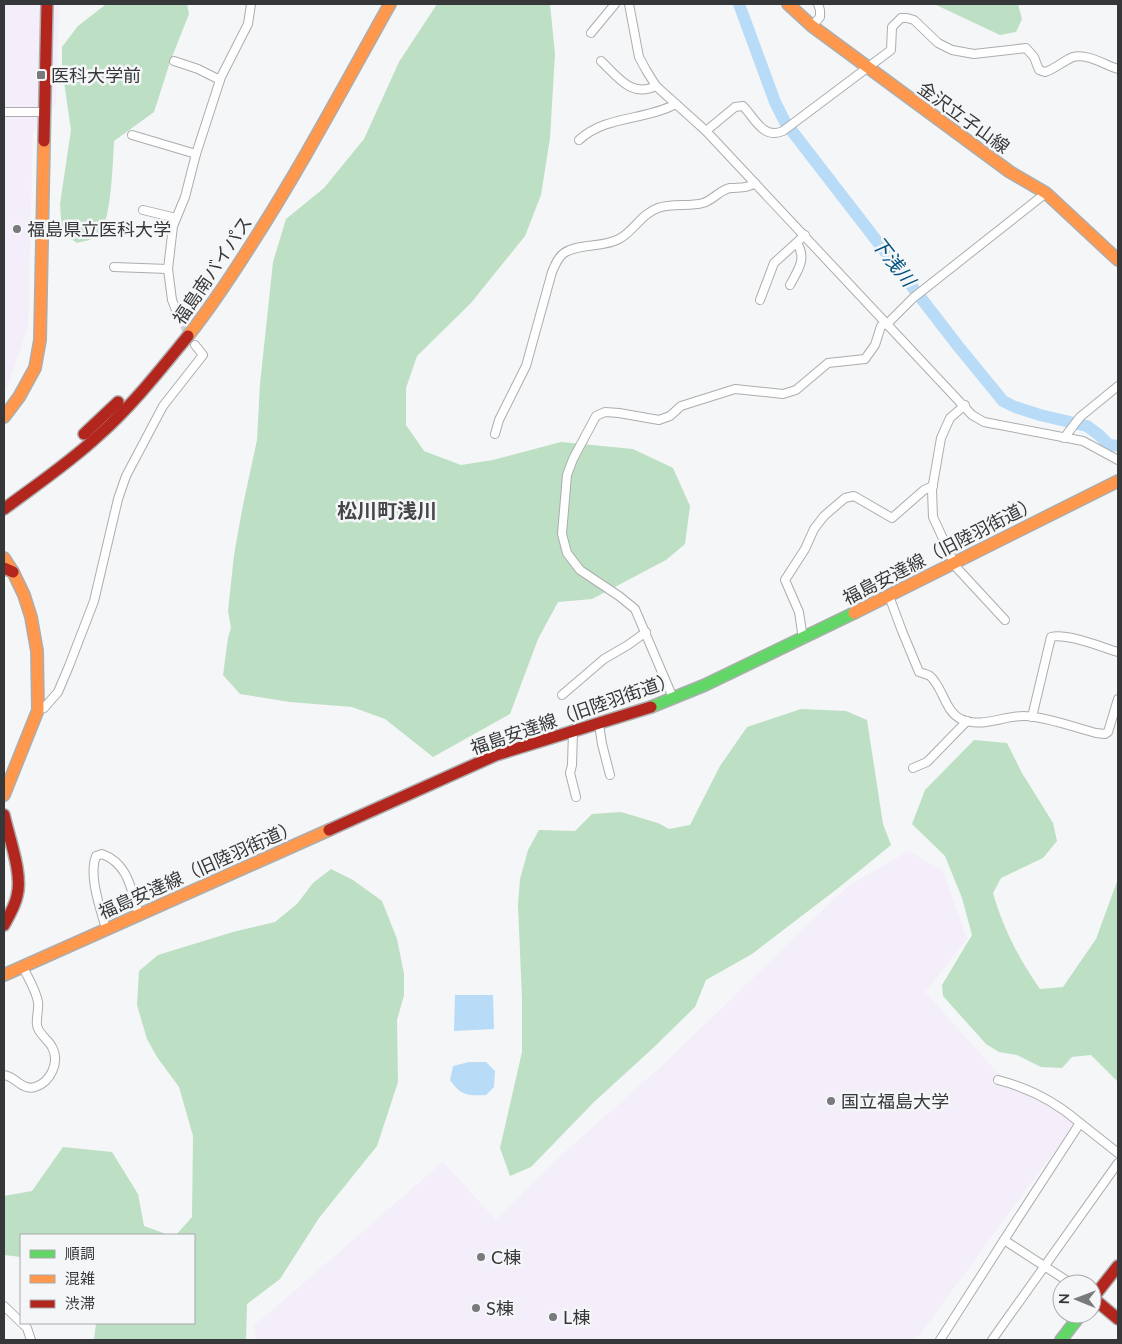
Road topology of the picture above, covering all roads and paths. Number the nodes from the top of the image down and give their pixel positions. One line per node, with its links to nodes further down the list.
1 (47, 4): 21 (main road)
2 (251, 4): 17 (street)
3 (380, 4): 48 (main road, 福島南バイパス)
4 (390, 4): 14 (main road, 福島南バイパス)
5 (396, 4): 14 (main road)
6 (615, 4): 11 (street)
7 (629, 4): 18 (street)
8 (788, 4): 10 (main road, 金沢立子山線)
9 (818, 4): 10 (street)
10 (812, 26): 15 (main road, 金沢立子山線)
11 (591, 33)
12 (174, 61): 17 (street)
13 (601, 61): 18 (street)
14 (355, 66): 49 (main road, 福島南バイパス)
15 (867, 67): 16 (street); 22 (street); 27 (main road, 金沢立子山線)
16 (1118, 69)
17 (220, 80): 25 (street)
18 (656, 86): 19 (street)
19 (676, 104): 22 (street); 24 (street)
20 (4, 112): 21 (street)
21 (44, 112): 42 (main road)
22 (706, 131): 26 (street)
23 (132, 135): 25 (street)
24 (579, 140)
25 (196, 154): 29 (street)
26 (755, 183): 30 (street); 43 (street)
27 (1046, 193): 32 (main road, 金沢立子山線); 38 (street)
28 (143, 210): 29 (street)
29 (176, 218): 34 (street)
30 (805, 235): 31 (street); 38 (street)
31 (797, 244): 35 (street); 36 (street)
32 (1118, 260)
33 (114, 267): 34 (street)
34 (168, 269): 37 (street)
35 (790, 285)
36 (760, 300)
37 (178, 315)
38 (888, 323): 41 (street); 55 (street)
39 (196, 345): 61 (street)
40 (1118, 386): 44 (street)
41 (964, 405): 44 (street); 47 (street)
42 (4, 417)
43 (495, 434)
44 (1064, 438): 45 (street)
45 (1118, 460)
46 (1118, 480): 51 (main road, 福島安達線（旧陸羽街道）)
47 (933, 486): 51 (street); 56 (street)
48 (4, 497)
49 (4, 509)
50 (4, 558): 52 (main road)
51 (954, 562): 53 (main road, 福島安達線（旧陸羽街道）); 54 (street)
52 (8, 570): 61 (main road)
53 (889, 596): 56 (main road, 福島安達線（旧陸羽街道）); 63 (street)
54 (1005, 620)
55 (646, 632): 58 (street); 59 (street)
56 (803, 639): 59 (main road, 福島安達線（旧陸羽街道）)
57 (1118, 652): 62 (street)
58 (562, 695)
59 (673, 698): 64 (main road, 福島安達線（旧陸羽街道）)
60 (1118, 699): 62 (street)
61 (38, 710): 68 (main road)
62 (1032, 716): 63 (street)
63 (967, 721): 66 (street)
64 (599, 724): 65 (main road, 福島安達線（旧陸羽街道）); 67 (street)
65 (573, 731): 69 (street); 71 (main road, 福島安達線（旧陸羽街道）)
66 (913, 768)
67 (610, 775)
68 (4, 795)
69 (576, 797)
70 (4, 815): 72 (main road)
71 (139, 915): 73 (main road, 福島安達線（旧陸羽街道）); 73 (street)
72 (4, 925)
73 (106, 929): 74 (main road, 福島安達線（旧陸羽街道）)
74 (23, 967): 75 (main road, 福島安達線（旧陸羽街道）); 76 (street)
75 (4, 974)
76 (4, 1076)
77 (998, 1080): 78 (street)
78 (1080, 1123): 79 (street); 81 (street)
79 (1118, 1154)
80 (1118, 1163): 82 (street)
81 (1004, 1240): 82 (street); 93 (street)
82 (1045, 1266): 84 (street); 94 (street)
83 (1118, 1266): 85 (main road)
84 (1057, 1274)
85 (1102, 1286)
86 (4, 1306): 89 (street)
87 (1102, 1306): 88 (main road)
88 (1118, 1319)
89 (20, 1321)
90 (23, 1324): 92 (street)
91 (1073, 1324): 95 (main road)
92 (31, 1340)
93 (940, 1340)
94 (992, 1340)
95 (1061, 1340)

